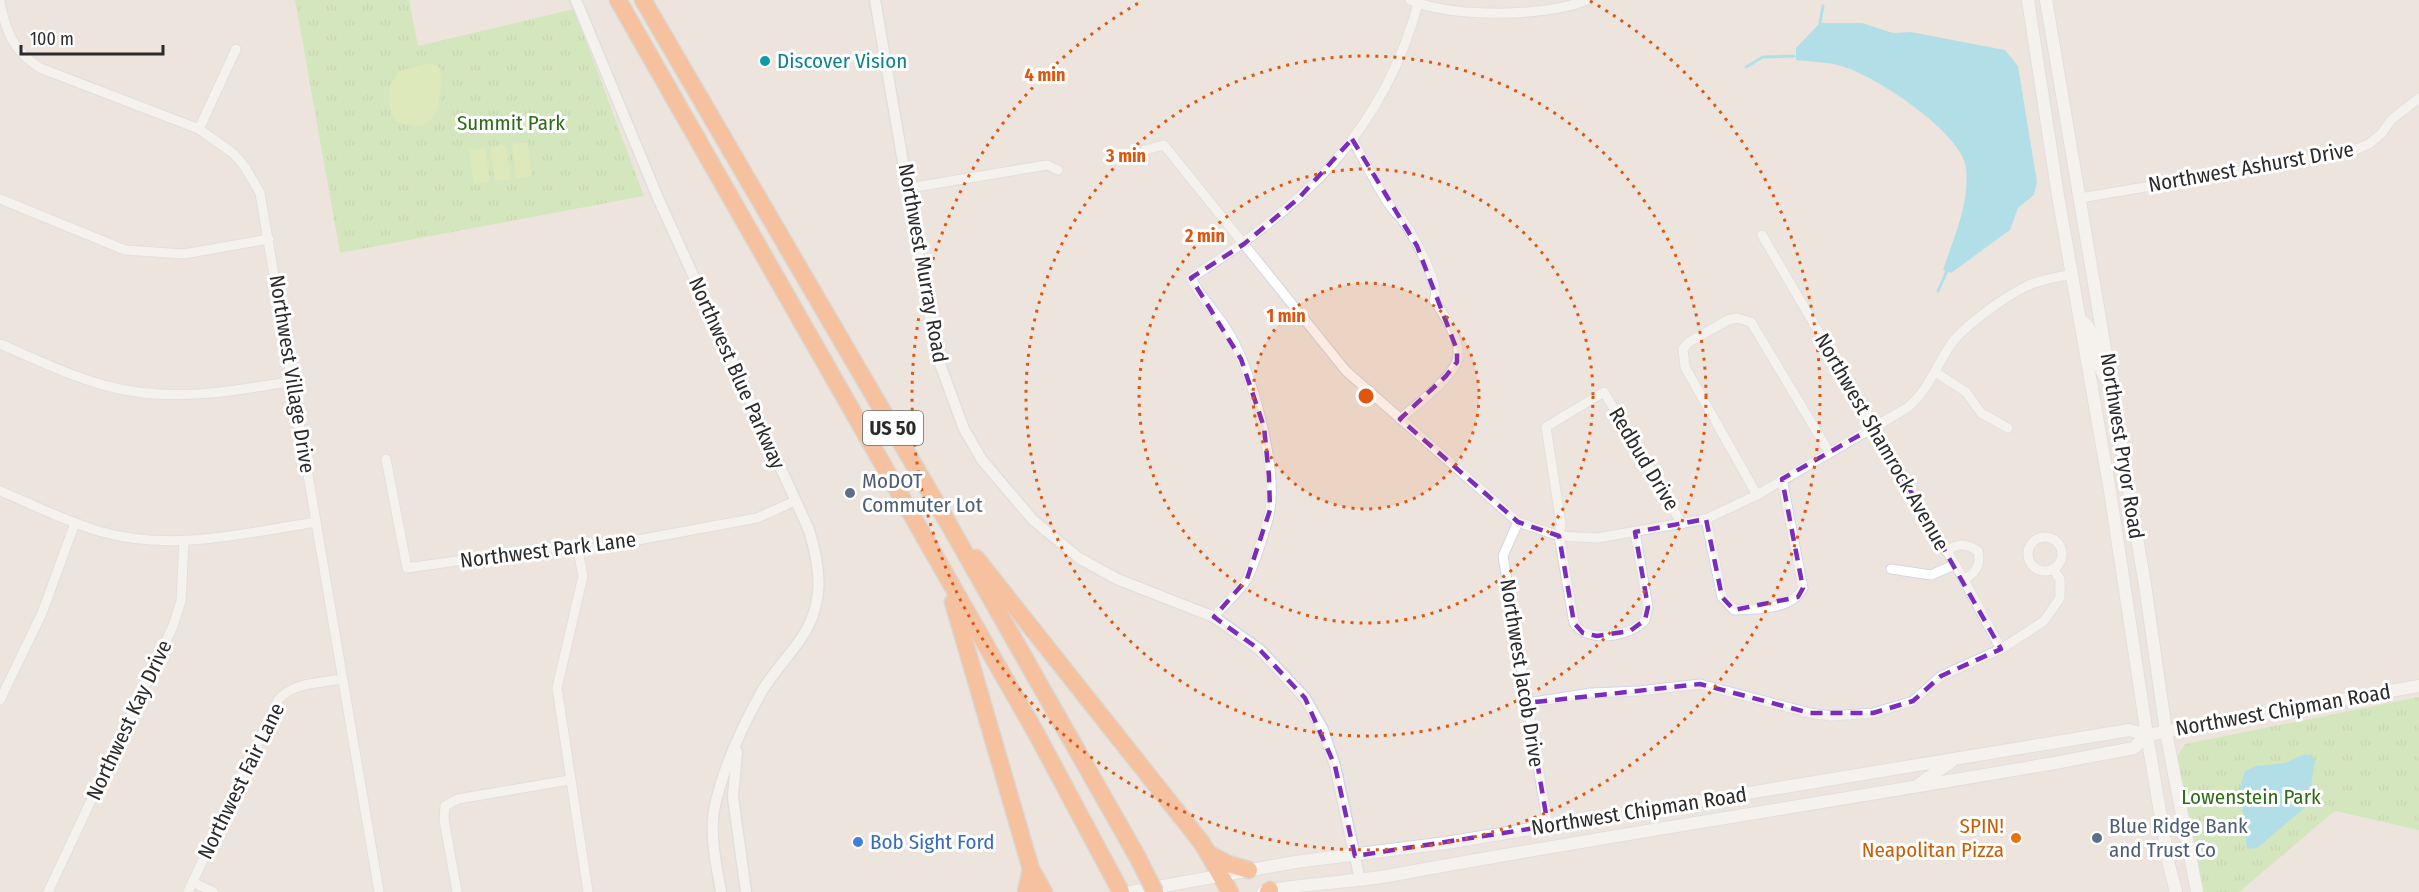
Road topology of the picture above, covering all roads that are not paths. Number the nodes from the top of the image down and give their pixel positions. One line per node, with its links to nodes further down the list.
1 (576, 0): 36 (street, Northwest Blue Parkway)
2 (618, 0): 49 (highway, US 50)
3 (643, 0): 42 (highway, US 50)
4 (875, 0): 16 (street, Northwest Murray Road)
5 (1587, 0): 8 (street)
6 (2028, 0): 22 (main road, Northwest Pryor Road)
7 (2046, 0): 17 (main road, Northwest Pryor Road)
8 (1416, 1): 13 (street)
9 (0, 2): 12 (street, Northwest Village Drive)
10 (236, 49): 12 (street)
11 (2419, 98): 17 (street, Northwest Ashurst Drive)
12 (199, 129): 20 (street, Northwest Village Drive)
13 (1352, 139): 21 (street); 28 (street)
14 (1145, 150): 21 (street)
15 (1058, 170): 16 (street)
16 (909, 188): 53 (street, Northwest Murray Road)
17 (2080, 198): 27 (main road, Northwest Pryor Road)
18 (0, 200): 20 (street)
19 (1762, 235): 29 (street, Northwest Shamrock Avenue)
20 (270, 239): 26 (street, Northwest Village Drive)
21 (1244, 244): 28 (street); 53 (street)
22 (2073, 274): 23 (main road, Northwest Pryor Road); 25 (street)
23 (2081, 320): 27 (main road); 60 (main road, Northwest Pryor Road)
24 (0, 344): 26 (street)
25 (1935, 372): 29 (street); 30 (street)
26 (293, 381): 38 (street, Northwest Village Drive)
27 (2112, 386): 59 (main road, Northwest Pryor Road)
28 (1400, 419): 39 (street)
29 (1874, 427): 31 (street); 47 (street, Northwest Shamrock Avenue)
30 (2008, 428)
31 (1829, 452): 33 (street); 35 (street)
32 (386, 459): 46 (street, Northwest Park Lane)
33 (1782, 479): 35 (street); 37 (street)
34 (0, 491): 40 (street)
35 (1757, 495): 37 (street)
36 (795, 501): 46 (street, Northwest Park Lane); 61 (street, Northwest Blue Parkway)
37 (1706, 519): 41 (street)
38 (316, 522): 45 (street); 55 (street, Northwest Village Drive)
39 (1518, 522): 44 (street); 58 (street, Northwest Jacob Drive)
40 (75, 523): 45 (street); 57 (street)
41 (1683, 524): 43 (street); 44 (street, Redbud Drive)
42 (952, 530): 67 (highway); 87 (highway, US 50, bridge)
43 (1635, 532): 44 (street); 44 (street)
44 (1559, 536)
45 (184, 541): 75 (street, Northwest Kay Drive)
46 (578, 551): 63 (street)
47 (1946, 551): 48 (street, Northwest Shamrock Avenue); 52 (street)
48 (1954, 565): 50 (street); 52 (street, Northwest Shamrock Avenue)
49 (941, 567): 69 (highway); 85 (highway, US 50)
50 (1891, 569)
51 (2053, 569): 54 (street)
52 (1964, 580): 54 (street, Northwest Shamrock Avenue)
53 (1214, 617): 68 (street, Northwest Murray Road)
54 (2001, 649): 58 (street)
55 (342, 679): 73 (street, Northwest Fair Lane); 78 (street, Northwest Village Drive)
56 (2419, 686): 59 (main road, Northwest Chipman Road)
57 (0, 700)
58 (1527, 704): 65 (street, Northwest Jacob Drive)
59 (2166, 732): 60 (main road, Northwest Chipman Road); 90 (main road, Northwest Pryor Road)
60 (2147, 735): 62 (main road, Northwest Chipman Road); 64 (main road, Northwest Chipman Road); 89 (main road, Northwest Pryor Road)
61 (738, 740): 81 (street, Northwest Blue Parkway); 82 (street, Northwest Blue Parkway)
62 (1953, 760): 64 (main road); 65 (main road, Northwest Chipman Road)
63 (569, 780): 79 (street); 80 (street)
64 (1918, 786): 66 (main road, Northwest Chipman Road)
65 (1548, 826): 66 (main road); 68 (main road, Northwest Chipman Road)
66 (1517, 852): 72 (main road, Northwest Chipman Road)
67 (1207, 853): 70 (highway); 71 (highway)
68 (1354, 856): 70 (main road, Northwest Chipman Road); 72 (street, Northwest Murray Road)
69 (1031, 869): 83 (highway); 84 (highway)
70 (1249, 870): 71 (main road, Northwest Chipman Road)
71 (1221, 875): 86 (main road, Northwest Chipman Road); 88 (highway)
72 (1360, 880): 74 (main road, Northwest Chipman Road)
73 (192, 882): 76 (street, Northwest Fair Lane); 77 (street)
74 (1267, 891)
75 (48, 892)
76 (188, 892)
77 (214, 892)
78 (379, 892)
79 (457, 892)
80 (588, 892)
81 (721, 892)
82 (746, 892)
83 (1026, 892)
84 (1044, 892)
85 (1121, 892)
86 (1131, 892)
87 (1155, 892)
88 (1230, 892)
89 (2176, 892)
90 (2197, 892)

